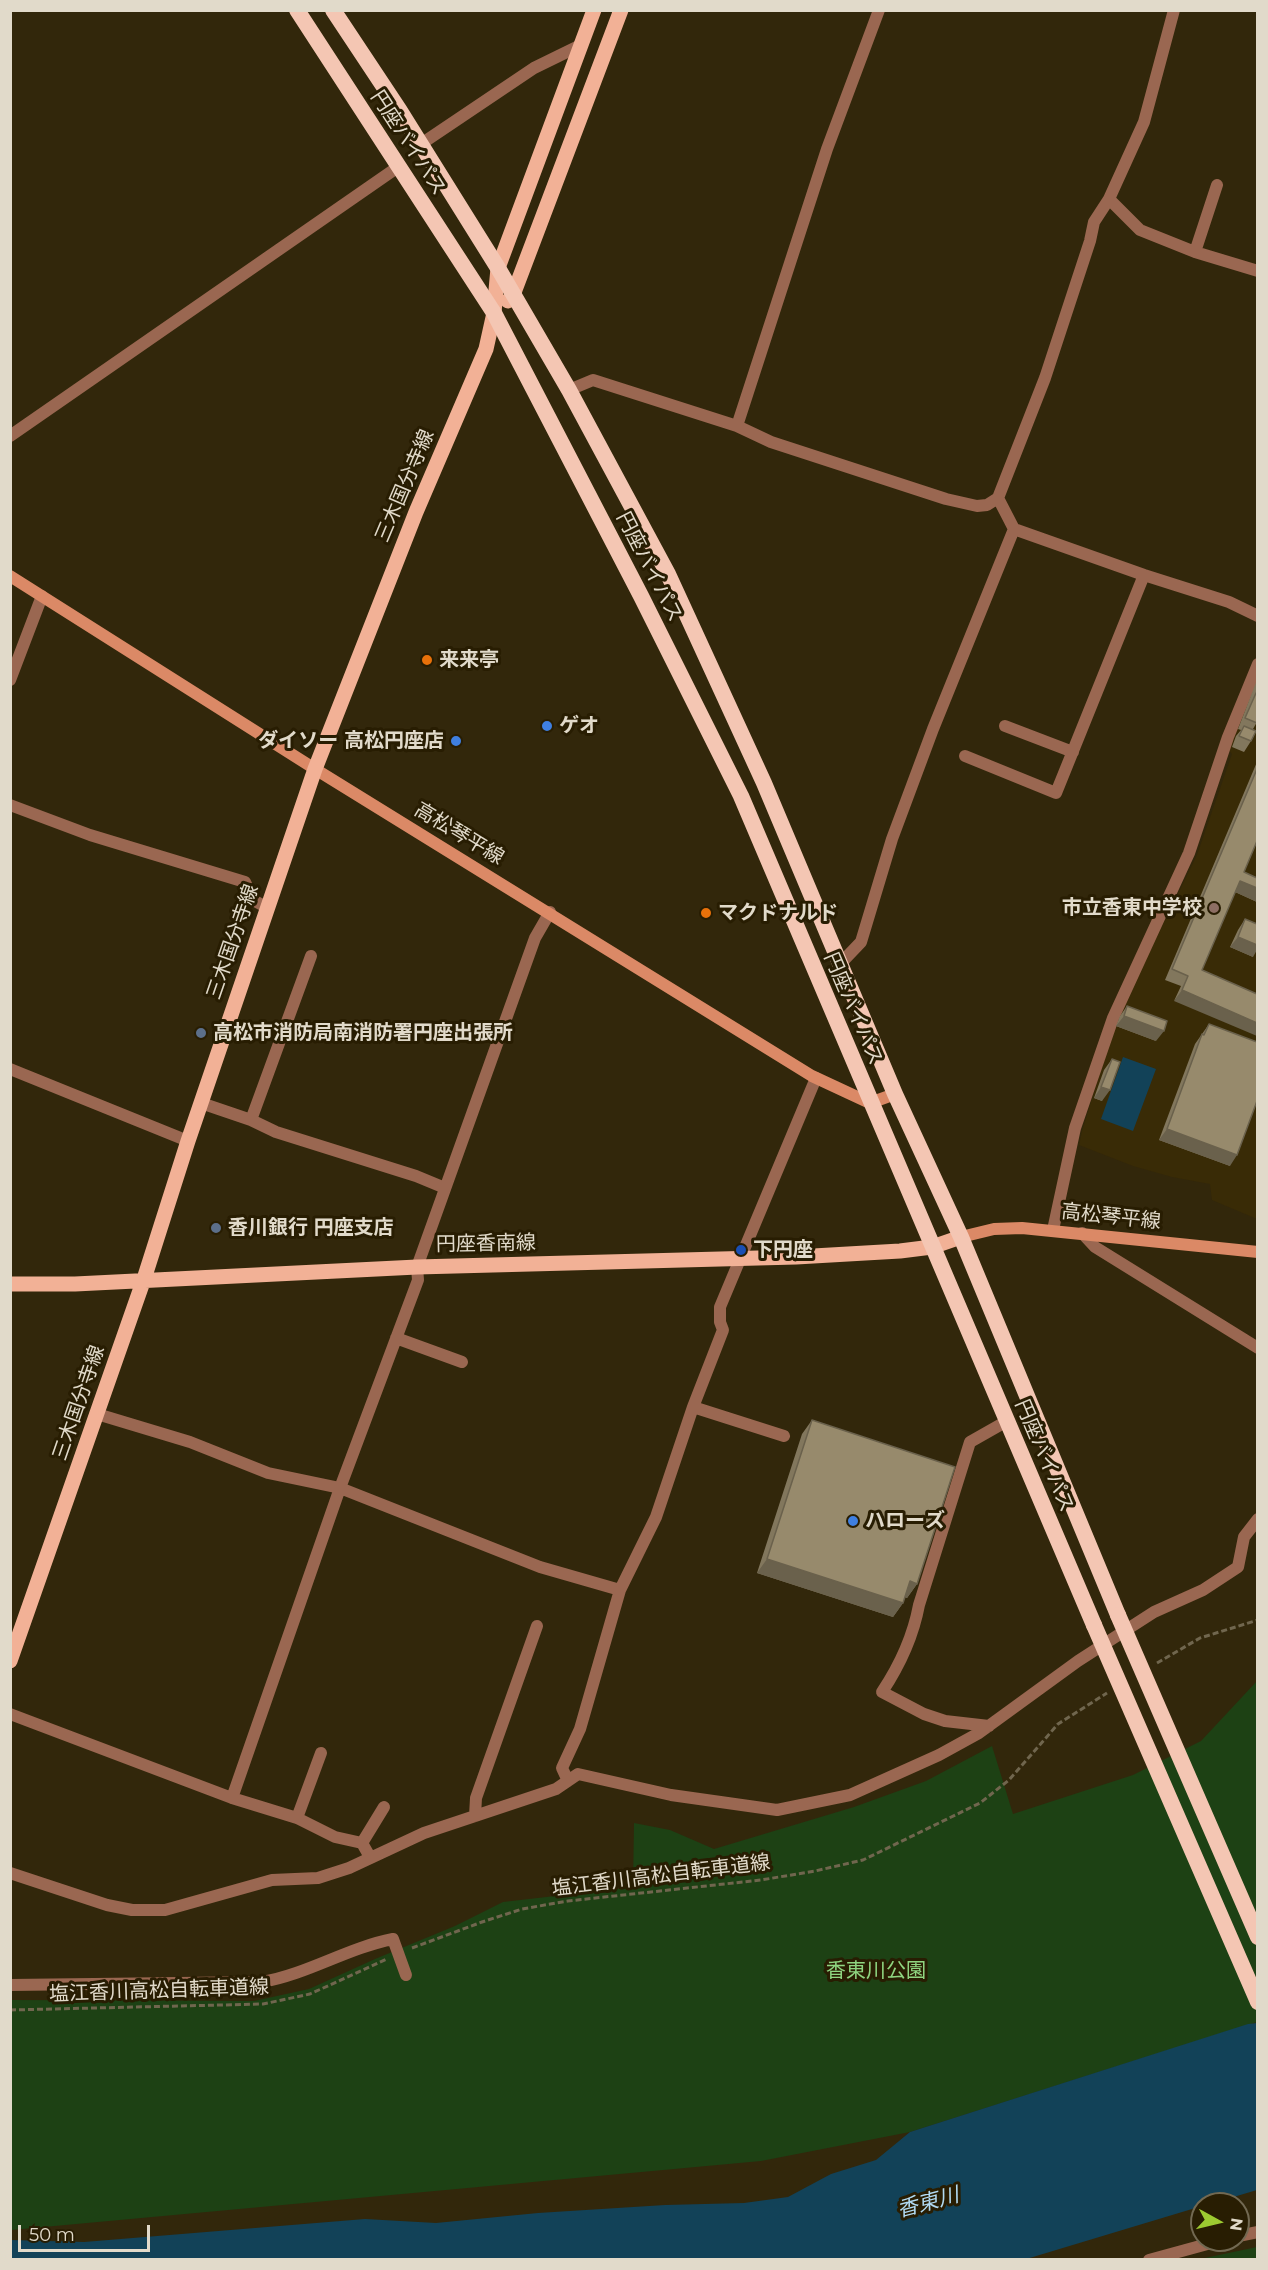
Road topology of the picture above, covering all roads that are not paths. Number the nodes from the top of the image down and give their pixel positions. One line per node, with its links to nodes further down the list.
1 (297, 10): 9 (highway, 円座バイパス)
2 (333, 10): 8 (highway, 円座バイパス)
3 (594, 10): 7 (main road, 三木国分寺線)
4 (621, 10): 15 (main road)
5 (879, 10): 18 (street)
6 (1174, 10): 11 (street)
7 (581, 45): 8 (street); 13 (main road, 三木国分寺線)
8 (421, 144): 13 (highway, 円座バイパス)
9 (398, 166): 16 (highway, 円座バイパス); 19 (street)
10 (1217, 185): 12 (street)
11 (1109, 199): 12 (street); 20 (street)
12 (1195, 252): 14 (street)
13 (498, 268): 15 (highway, 円座バイパス); 16 (main road, 三木国分寺線)
14 (1257, 271)
15 (513, 296): 16 (main road); 17 (highway, 円座バイパス)
16 (495, 313): 31 (main road, 三木国分寺線); 41 (highway, 円座バイパス)
17 (569, 390): 18 (street); 36 (highway, 円座バイパス)
18 (737, 426): 20 (street)
19 (10, 436)
20 (998, 498): 21 (street)
21 (1014, 529): 22 (street); 36 (street)
22 (1144, 575): 25 (street); 29 (street)
23 (10, 576): 24 (main road, 高松琴平線)
24 (42, 596): 27 (street); 31 (main road, 高松琴平線)
25 (1257, 616)
26 (1257, 664): 45 (street)
27 (10, 680)
28 (1005, 726): 29 (street)
29 (1073, 752): 30 (street)
30 (965, 756)
31 (315, 769): 33 (main road, 三木国分寺線); 34 (main road, 高松琴平線)
32 (10, 805): 33 (street)
33 (266, 907): 40 (main road, 三木国分寺線)
34 (550, 912): 38 (main road, 高松琴平線); 44 (street)
35 (311, 956): 42 (street)
36 (840, 964): 39 (highway, 円座バイパス)
37 (10, 1069): 43 (street)
38 (816, 1078): 41 (main road, 高松琴平線); 50 (street)
39 (895, 1094): 41 (main road); 47 (highway, 円座バイパス)
40 (201, 1103): 42 (street); 43 (main road, 三木国分寺線)
41 (870, 1103): 48 (highway, 円座バイパス)
42 (250, 1120): 44 (street)
43 (188, 1141): 52 (main road, 三木国分寺線)
44 (445, 1188): 51 (street)
45 (1053, 1230): 46 (main road, 高松琴平線); 47 (main road, 高松琴平線)
46 (1082, 1233): 49 (main road, 高松琴平線); 55 (street)
47 (961, 1236): 48 (main road, 円座香南線); 77 (highway, 円座バイパス, bridge)
48 (932, 1247): 50 (main road, 円座香南線); 59 (highway, 円座バイパス)
49 (1257, 1252)
50 (742, 1258): 51 (main road, 円座香南線); 57 (street)
51 (417, 1267): 52 (main road, 円座香南線); 54 (street)
52 (144, 1279): 53 (main road, 円座香南線); 58 (main road, 三木国分寺線)
53 (10, 1284)
54 (396, 1338): 56 (street); 61 (street)
55 (1257, 1348)
56 (462, 1362)
57 (693, 1407): 60 (street); 63 (street)
58 (97, 1414): 61 (street); 65 (main road, 三木国分寺線)
59 (1006, 1421): 67 (street); 80 (highway, 円座バイパス, bridge)
60 (784, 1436)
61 (339, 1488): 63 (street); 70 (street)
62 (1257, 1519): 67 (street)
63 (620, 1590): 69 (street)
64 (537, 1626): 72 (street)
65 (10, 1661)
66 (10, 1714): 70 (street)
67 (989, 1726): 69 (street)
68 (321, 1753): 73 (street)
69 (568, 1781): 72 (street)
70 (232, 1798): 73 (street)
71 (384, 1807): 74 (street)
72 (475, 1816): 75 (street)
73 (297, 1818): 74 (street)
74 (362, 1843): 75 (street)
75 (370, 1857): 76 (street)
76 (10, 1874)
77 (1257, 1937)
78 (406, 1975): 79 (street)
79 (10, 1985)
80 (1257, 2002)
81 (1190, 2248): 82 (street)
82 (1149, 2259)

